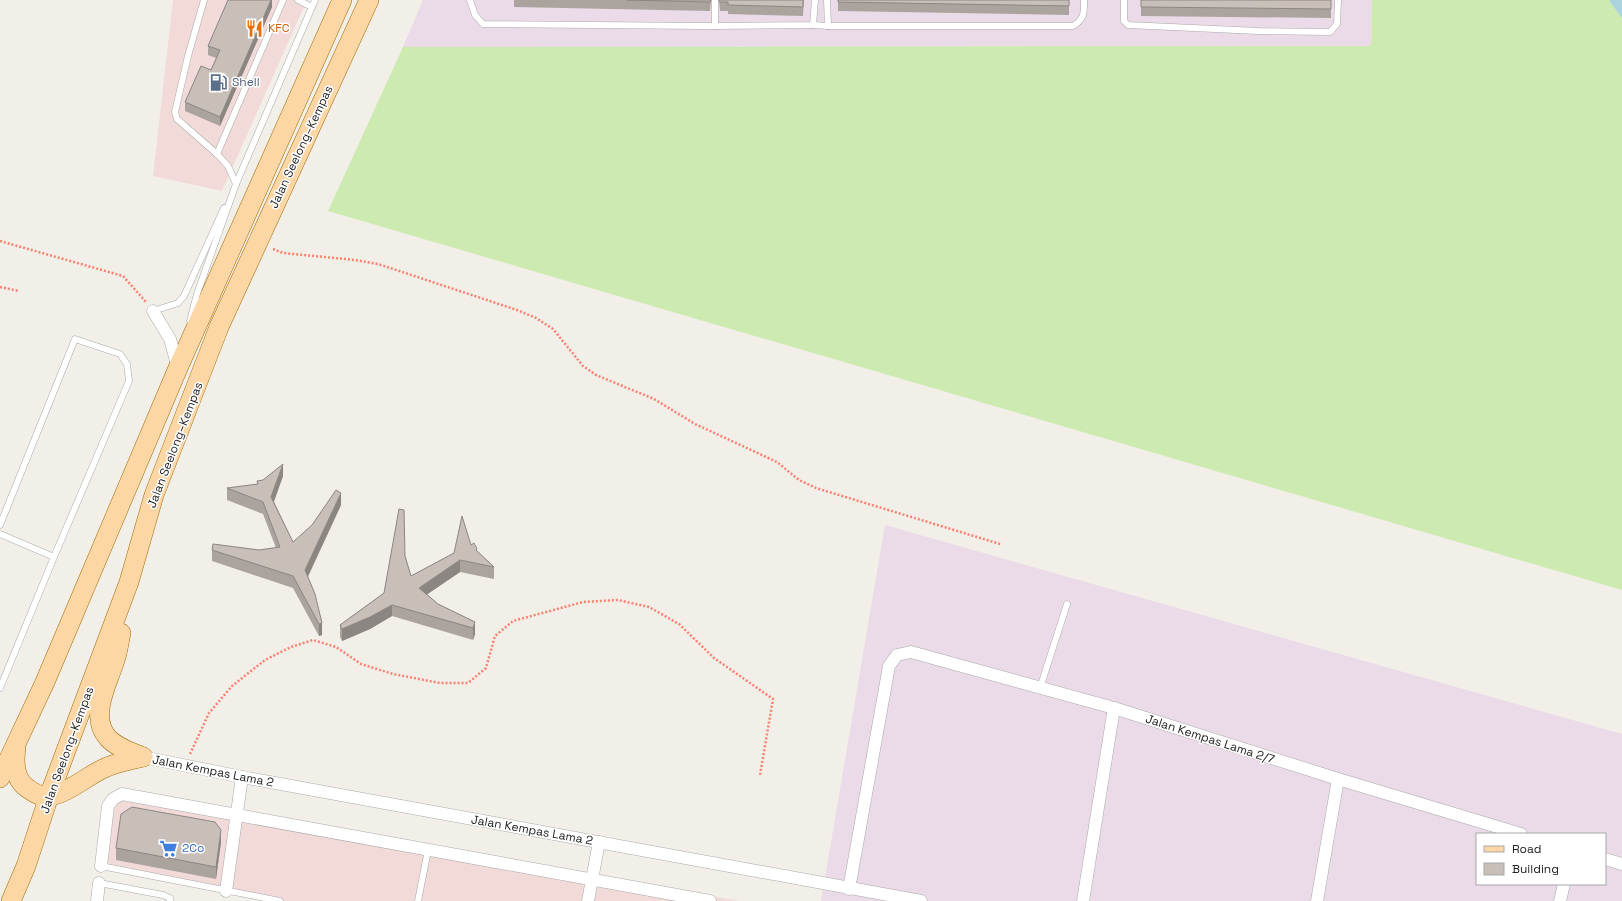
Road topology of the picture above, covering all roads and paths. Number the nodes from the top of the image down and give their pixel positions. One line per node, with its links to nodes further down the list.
1 (204, 0): 18 (lane)
2 (283, 0): 18 (lane)
3 (298, 0): 14 (lane)
4 (315, 0): 14 (lane)
5 (342, 0): 25 (main road, Jalan Seelong–Kempas)
6 (369, 0): 21 (main road, Jalan Seelong–Kempas)
7 (470, 0): 16 (lane)
8 (715, 0): 16 (lane)
9 (814, 0): 15 (lane)
10 (827, 0): 17 (lane)
11 (1084, 0): 17 (lane)
12 (1124, 0): 13 (lane)
13 (1338, 0)
14 (312, 7): 19 (lane)
15 (813, 25): 16 (lane); 17 (lane)
16 (715, 26)
17 (828, 26)
18 (217, 154): 19 (lane)
19 (236, 184): 24 (lane); 25 (lane)
20 (0, 241): 24 (path)
21 (258, 241): 28 (path); 30 (main road, Jalan Seelong–Kempas)
22 (0, 288): 23 (path)
23 (19, 291)
24 (152, 311): 25 (street)
25 (178, 368): 35 (main road, Jalan Seelong–Kempas)
26 (0, 525): 29 (lane)
27 (0, 534): 29 (lane)
28 (1000, 544)
29 (54, 557): 32 (lane)
30 (129, 582): 36 (main road); 42 (main road, Jalan Seelong–Kempas)
31 (1067, 604): 33 (lane)
32 (0, 688)
33 (1040, 688): 34 (street, Jalan Kempas Lama 2/7); 53 (street, Jalan Kempas Lama 2/7)
34 (1114, 708): 41 (street, Jalan Kempas Lama 2/7); 63 (street)
35 (18, 741): 40 (main road, Jalan Seelong–Kempas); 42 (main road)
36 (143, 757): 37 (street, Jalan Kempas Lama 2); 42 (main road)
37 (185, 765): 38 (path); 39 (street, Jalan Kempas Lama 2)
38 (760, 775)
39 (242, 777): 43 (street); 45 (street, Jalan Kempas Lama 2)
40 (0, 778)
41 (1338, 779): 44 (street, Jalan Kempas Lama 2/7); 64 (street)
42 (49, 796): 55 (main road, Jalan Seelong–Kempas)
43 (236, 816): 46 (street); 49 (street); 54 (street)
44 (1518, 833)
45 (599, 842): 50 (street); 53 (street, Jalan Kempas Lama 2)
46 (428, 850): 50 (street); 59 (lane)
47 (1606, 859): 48 (street)
48 (1622, 864)
49 (101, 866): 54 (lane)
50 (591, 879): 60 (street); 61 (street)
51 (99, 883): 56 (street); 57 (lane)
52 (1564, 885): 65 (street)
53 (849, 889): 62 (street, Jalan Kempas Lama 2)
54 (226, 891): 58 (lane)
55 (10, 901)
56 (97, 901)
57 (170, 901)
58 (280, 901)
59 (418, 901)
60 (588, 901)
61 (710, 901)
62 (921, 901)
63 (1083, 901)
64 (1317, 901)
65 (1560, 901)

